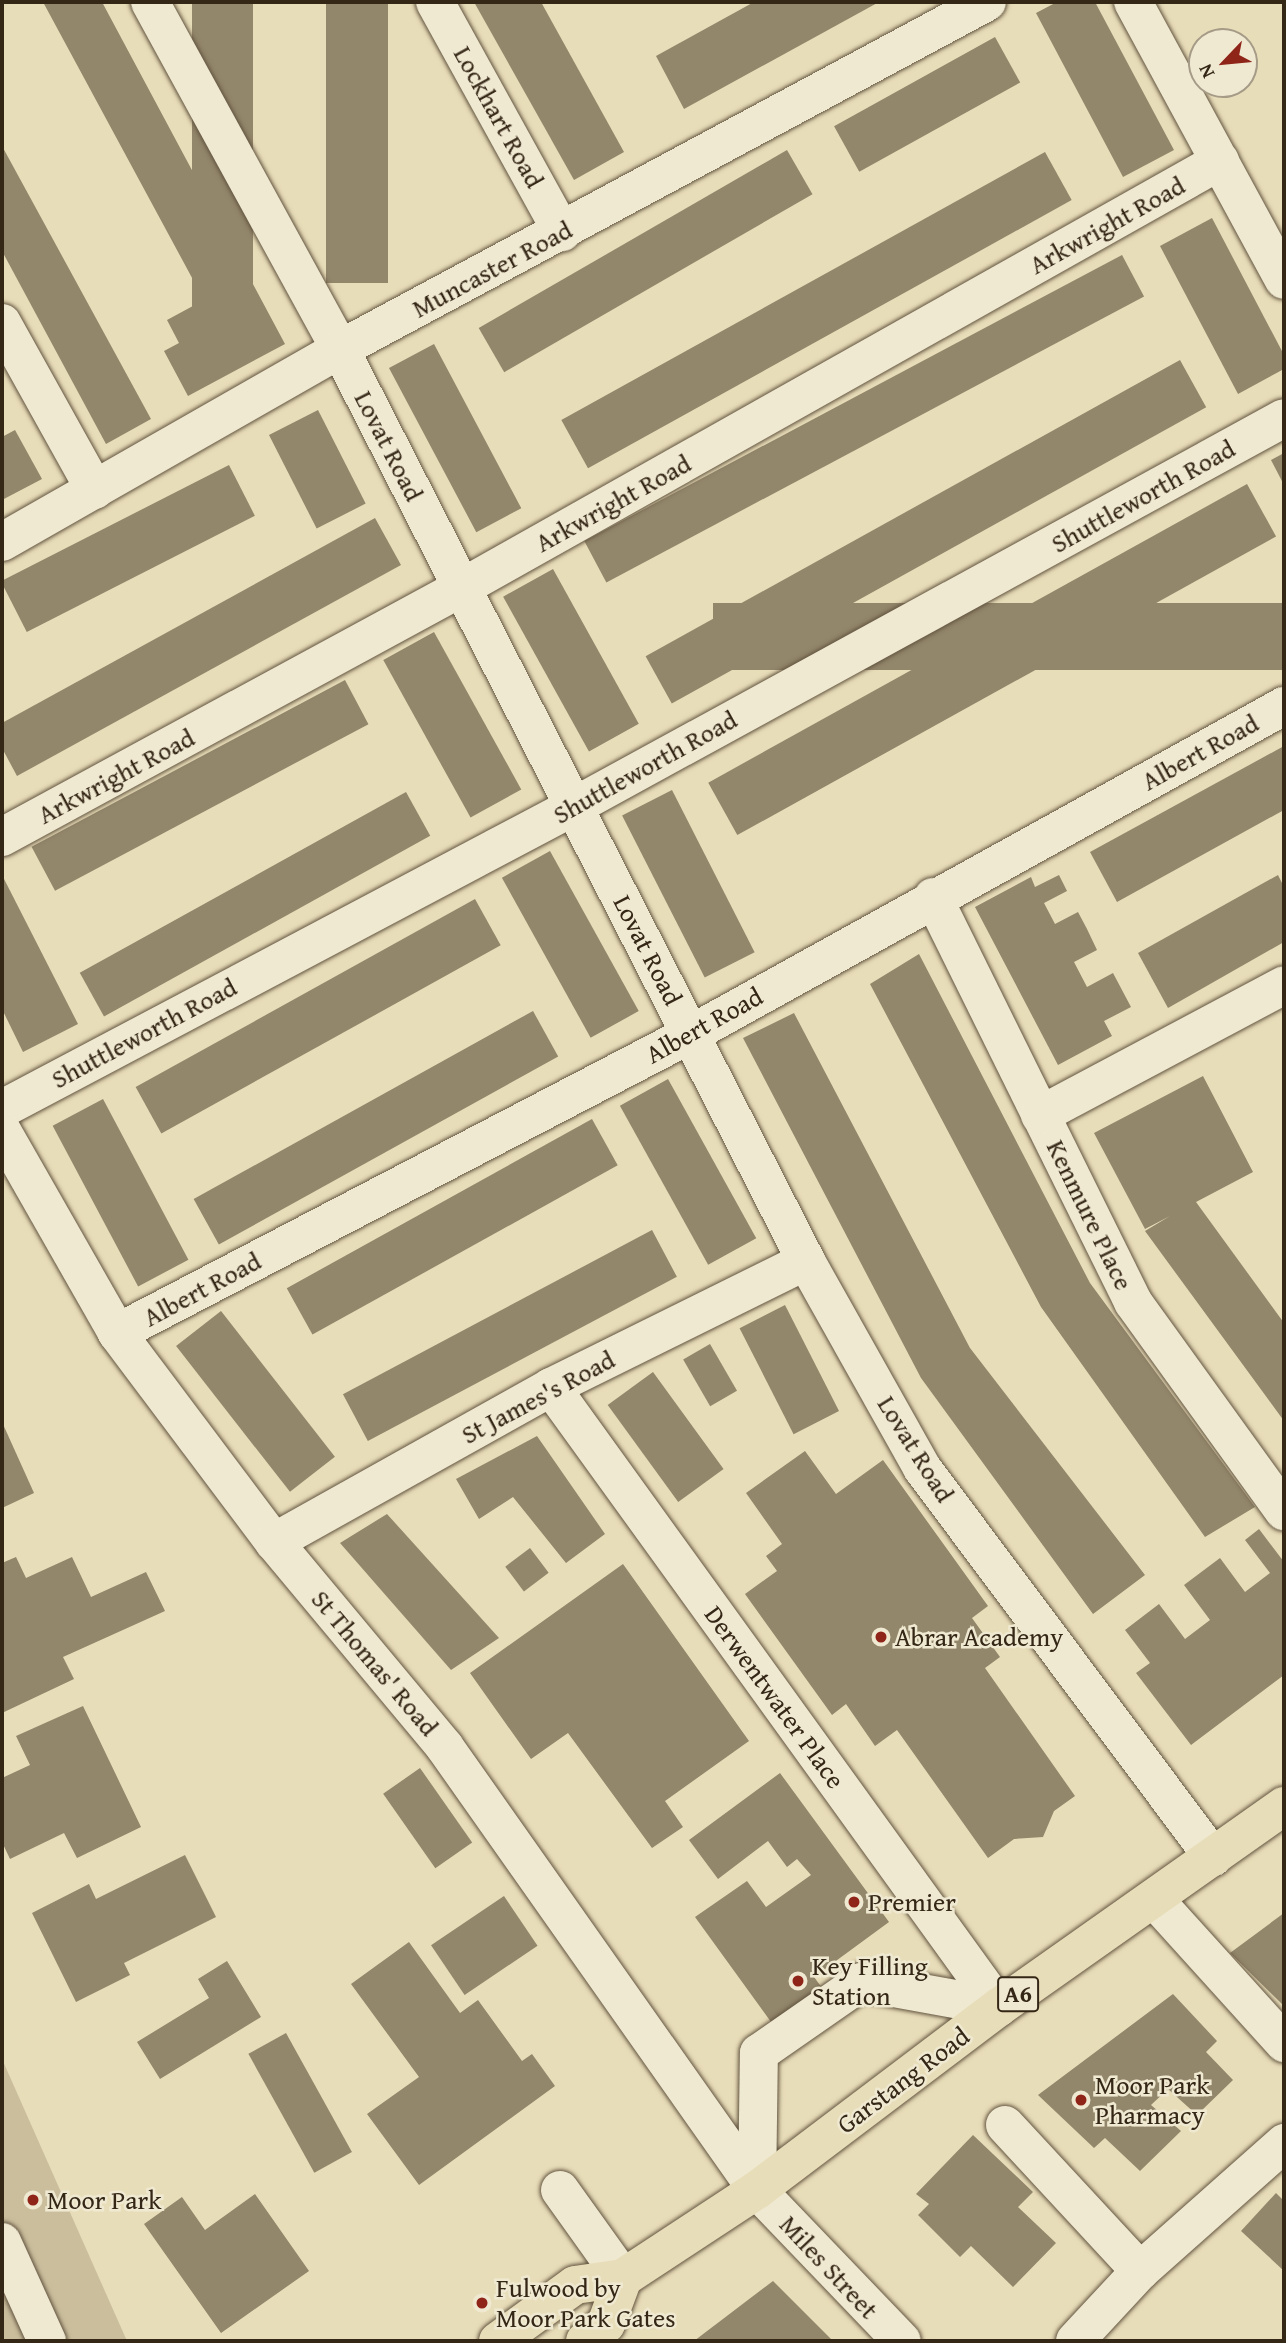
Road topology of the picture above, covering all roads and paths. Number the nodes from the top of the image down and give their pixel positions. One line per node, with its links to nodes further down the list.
1 (150, 2): 9 (street, Lovat Road)
2 (435, 2): 6 (street, Lockhart Road)
3 (987, 2): 6 (street, Muncaster Road)
4 (1133, 2): 5 (street)
5 (1220, 161): 7 (street); 13 (street, Arkwright Road)
6 (562, 232): 9 (street, Muncaster Road)
7 (1284, 280)
8 (2, 323): 11 (street)
9 (340, 349): 11 (street, Muncaster Road); 13 (street, Lovat Road)
10 (1284, 418): 15 (street, Shuttleworth Road)
11 (95, 490): 12 (street, Muncaster Road)
12 (2, 542)
13 (461, 588): 15 (street, Lovat Road); 16 (street, Arkwright Road)
14 (1284, 706): 17 (street, Albert Road)
15 (573, 807): 19 (street, Lovat Road); 20 (street, Shuttleworth Road)
16 (2, 837)
17 (933, 897): 19 (street, Albert Road); 21 (street, Kenmure Place)
18 (1284, 985): 21 (street)
19 (691, 1034): 23 (street, Lovat Road); 24 (street, Albert Road)
20 (2, 1109)
21 (1040, 1115): 26 (street, Kenmure Place)
22 (2, 1130): 24 (street, St Thomas' Road)
23 (806, 1261): 25 (street, St James's Road); 29 (street, Lovat Road)
24 (117, 1334): 27 (street, St Thomas' Road)
25 (551, 1387): 27 (street, St James's Road); 31 (street, Derwentwater Place)
26 (1284, 1511)
27 (274, 1542): 36 (street, St Thomas' Road)
28 (1284, 1806): 29 (highway, Garstang Road / A6)
29 (1213, 1857): 30 (highway, Garstang Road / A6)
30 (1155, 1900): 31 (highway, Garstang Road / A6); 32 (street)
31 (999, 2007): 36 (highway, Garstang Road / A6); 36 (street)
32 (1284, 2043)
33 (1005, 2125): 38 (street)
34 (1284, 2143): 38 (street)
35 (560, 2190): 39 (street)
36 (757, 2190): 39 (highway, Garstang Road / A6); 43 (street, Miles Street)
37 (2, 2242): 40 (street)
38 (1140, 2271): 44 (street)
39 (623, 2278): 41 (highway, Garstang Road / A6); 42 (highway)
40 (47, 2341)
41 (498, 2341)
42 (585, 2341)
43 (902, 2341)
44 (1075, 2341)

